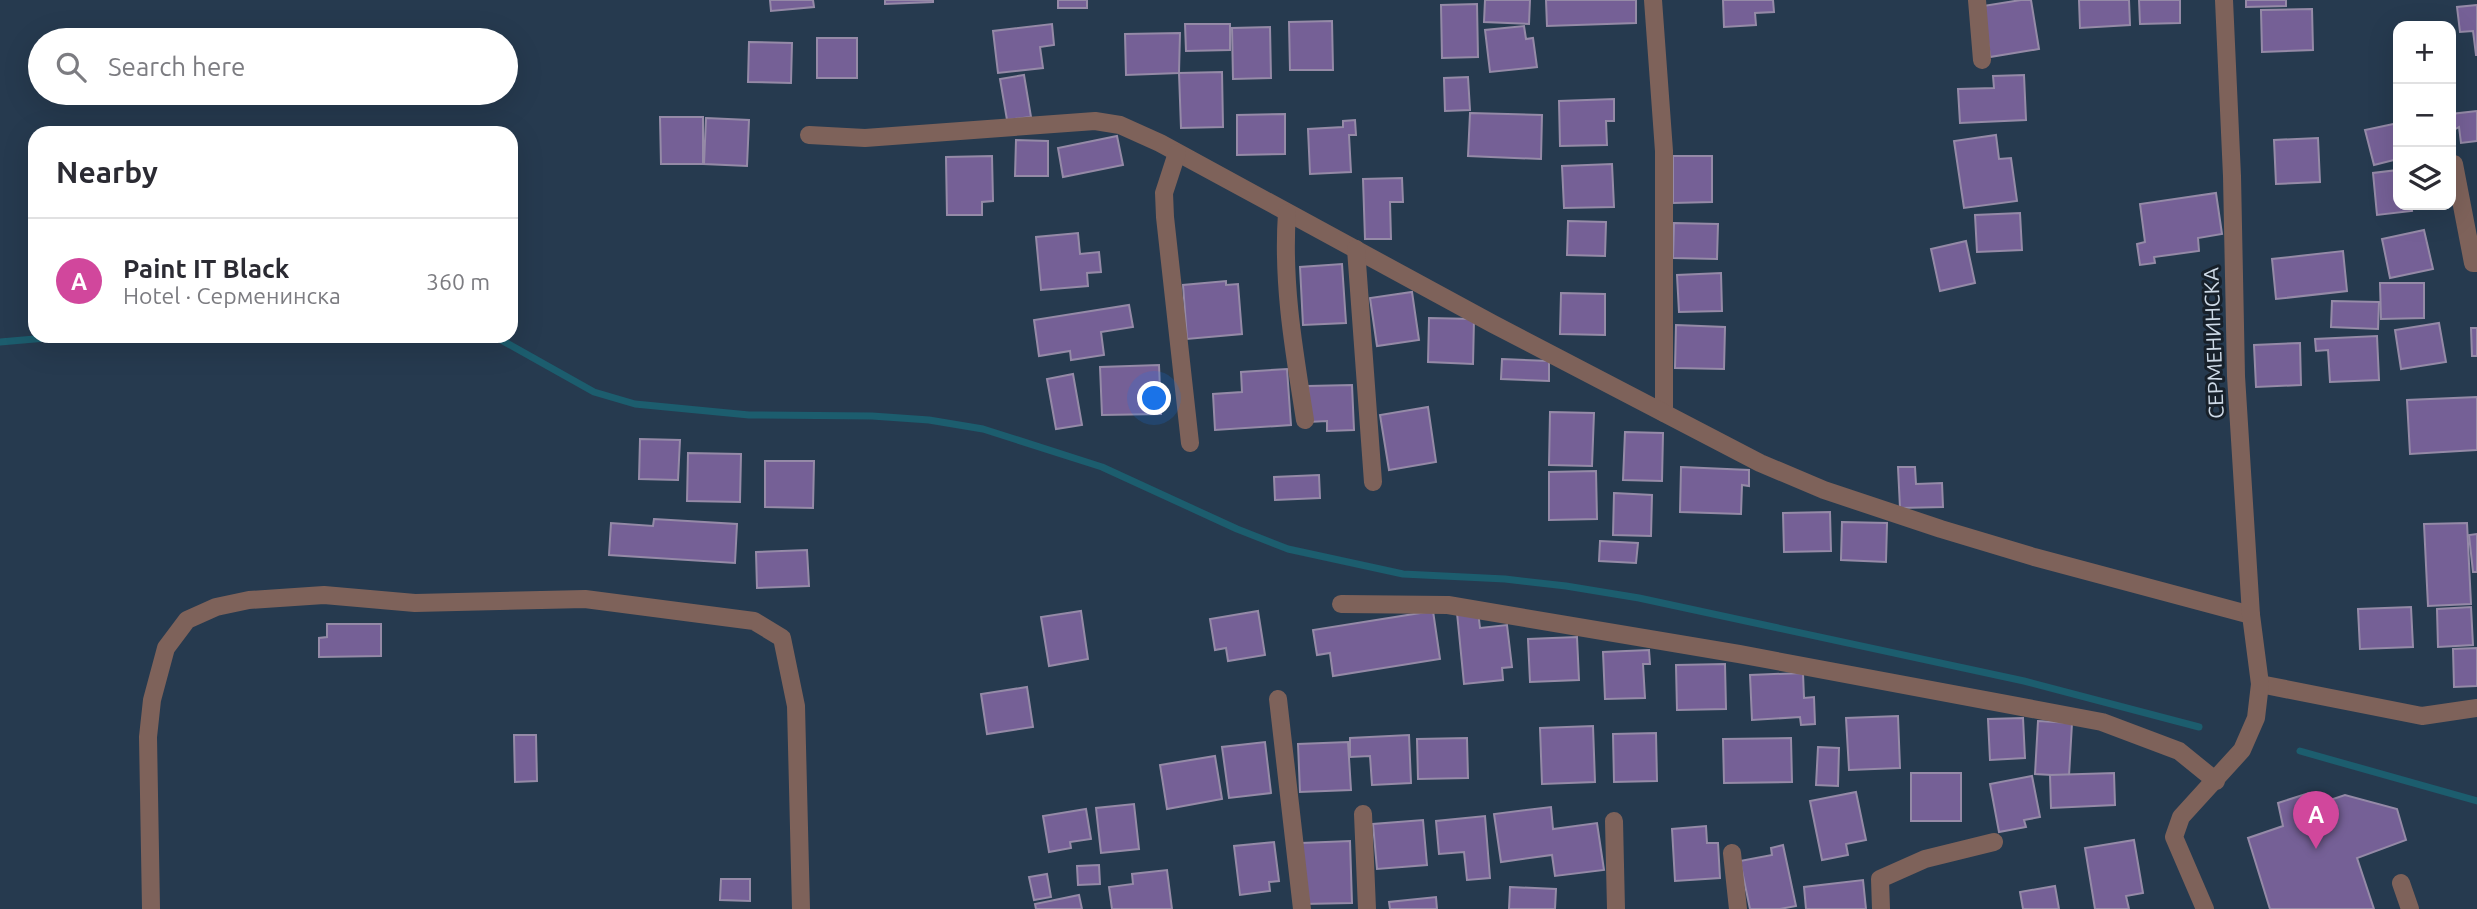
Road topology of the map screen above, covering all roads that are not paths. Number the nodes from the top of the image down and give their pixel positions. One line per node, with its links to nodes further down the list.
1 (1653, 0): 11 (street)
2 (1978, 0): 4 (street)
3 (2224, 0): 16 (street, СЕРМЕНИНСКА)
4 (1982, 60)
5 (809, 135): 6 (street)
6 (1177, 153): 8 (street); 13 (street)
7 (2456, 174): 10 (street)
8 (1287, 213): 9 (street); 12 (street)
9 (1356, 249): 11 (street); 14 (street)
10 (2477, 263)
11 (1664, 413): 16 (street)
12 (1305, 420)
13 (1190, 443)
14 (1373, 482)
15 (1341, 604): 20 (street)
16 (2251, 615): 17 (street, СЕРМЕНИНСКА)
17 (2260, 684): 19 (street); 20 (street, СЕРМЕНИНСКА)
18 (1278, 699): 28 (street)
19 (2477, 708)
20 (2216, 781): 33 (street, СЕРМЕНИНСКА)
21 (1363, 814): 29 (street)
22 (1614, 821): 30 (street)
23 (1994, 842): 32 (street)
24 (1732, 853): 31 (street)
25 (2401, 883): 34 (street)
26 (150, 909): 27 (street)
27 (800, 909)
28 (1302, 909)
29 (1367, 909)
30 (1616, 909)
31 (1738, 909)
32 (1881, 909)
33 (2204, 909)
34 (2410, 909)

